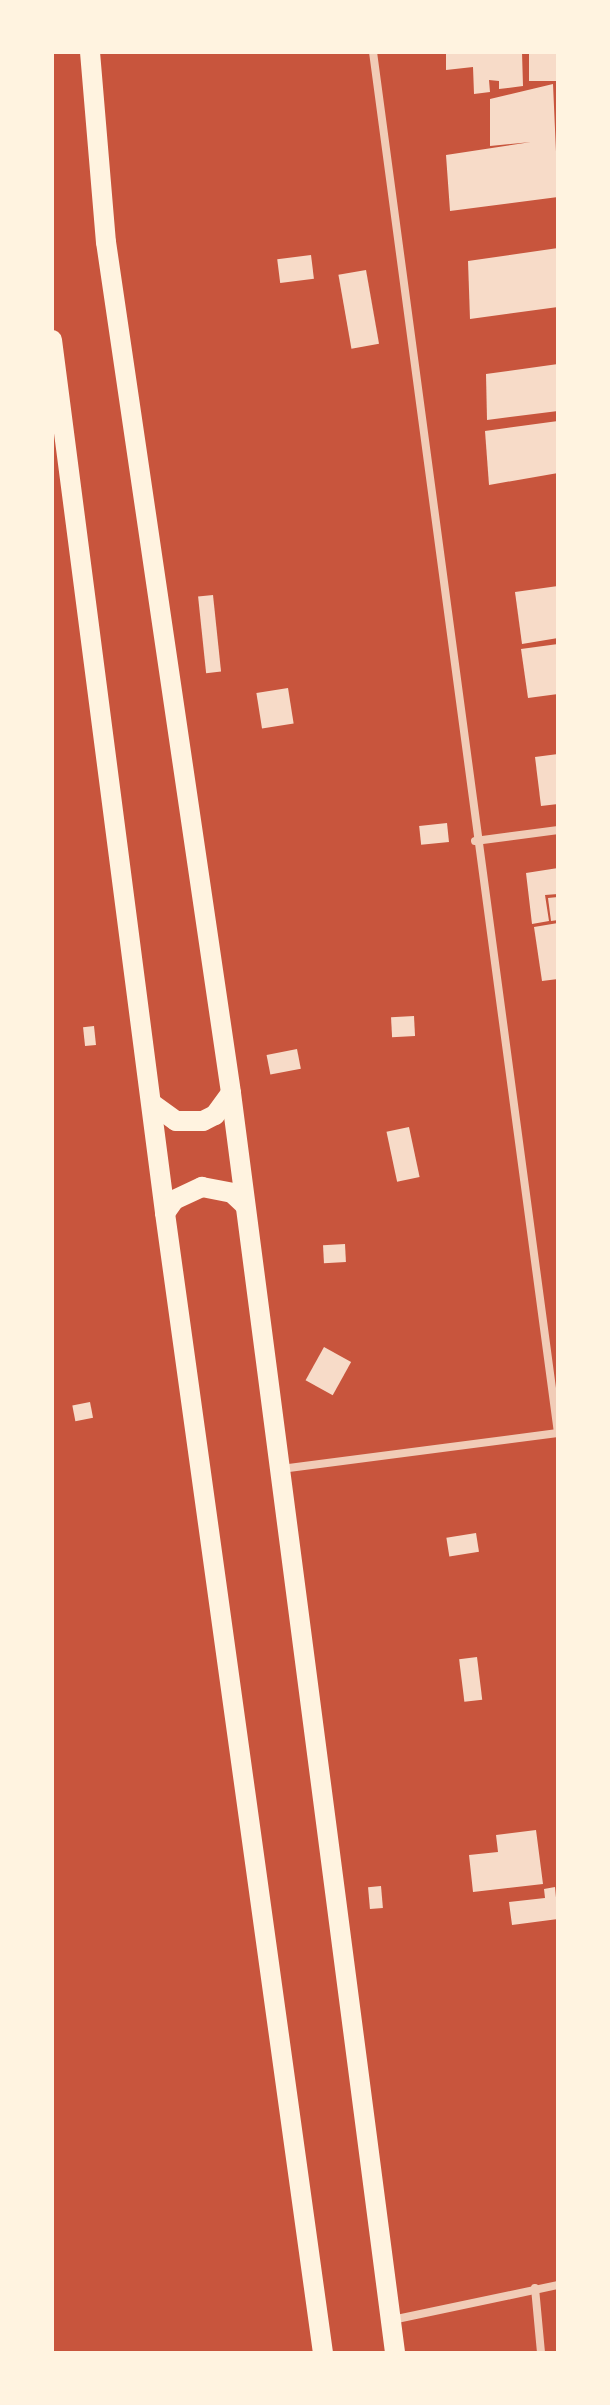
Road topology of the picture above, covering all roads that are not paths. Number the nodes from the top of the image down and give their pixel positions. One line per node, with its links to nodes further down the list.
1 (90, 52): 6 (main road)
2 (373, 52): 5 (street)
3 (52, 340): 7 (main road)
4 (558, 830): 5 (street)
5 (475, 841): 10 (street)
6 (231, 1093): 7 (main road); 8 (main road)
7 (154, 1105): 9 (main road)
8 (244, 1204): 9 (main road); 11 (main road)
9 (165, 1213): 15 (main road)
10 (558, 1433): 11 (street)
11 (278, 1469): 14 (main road)
12 (558, 2285): 13 (street)
13 (535, 2288): 14 (street); 17 (street)
14 (391, 2321): 16 (main road)
15 (323, 2353)
16 (395, 2353)
17 (541, 2353)

